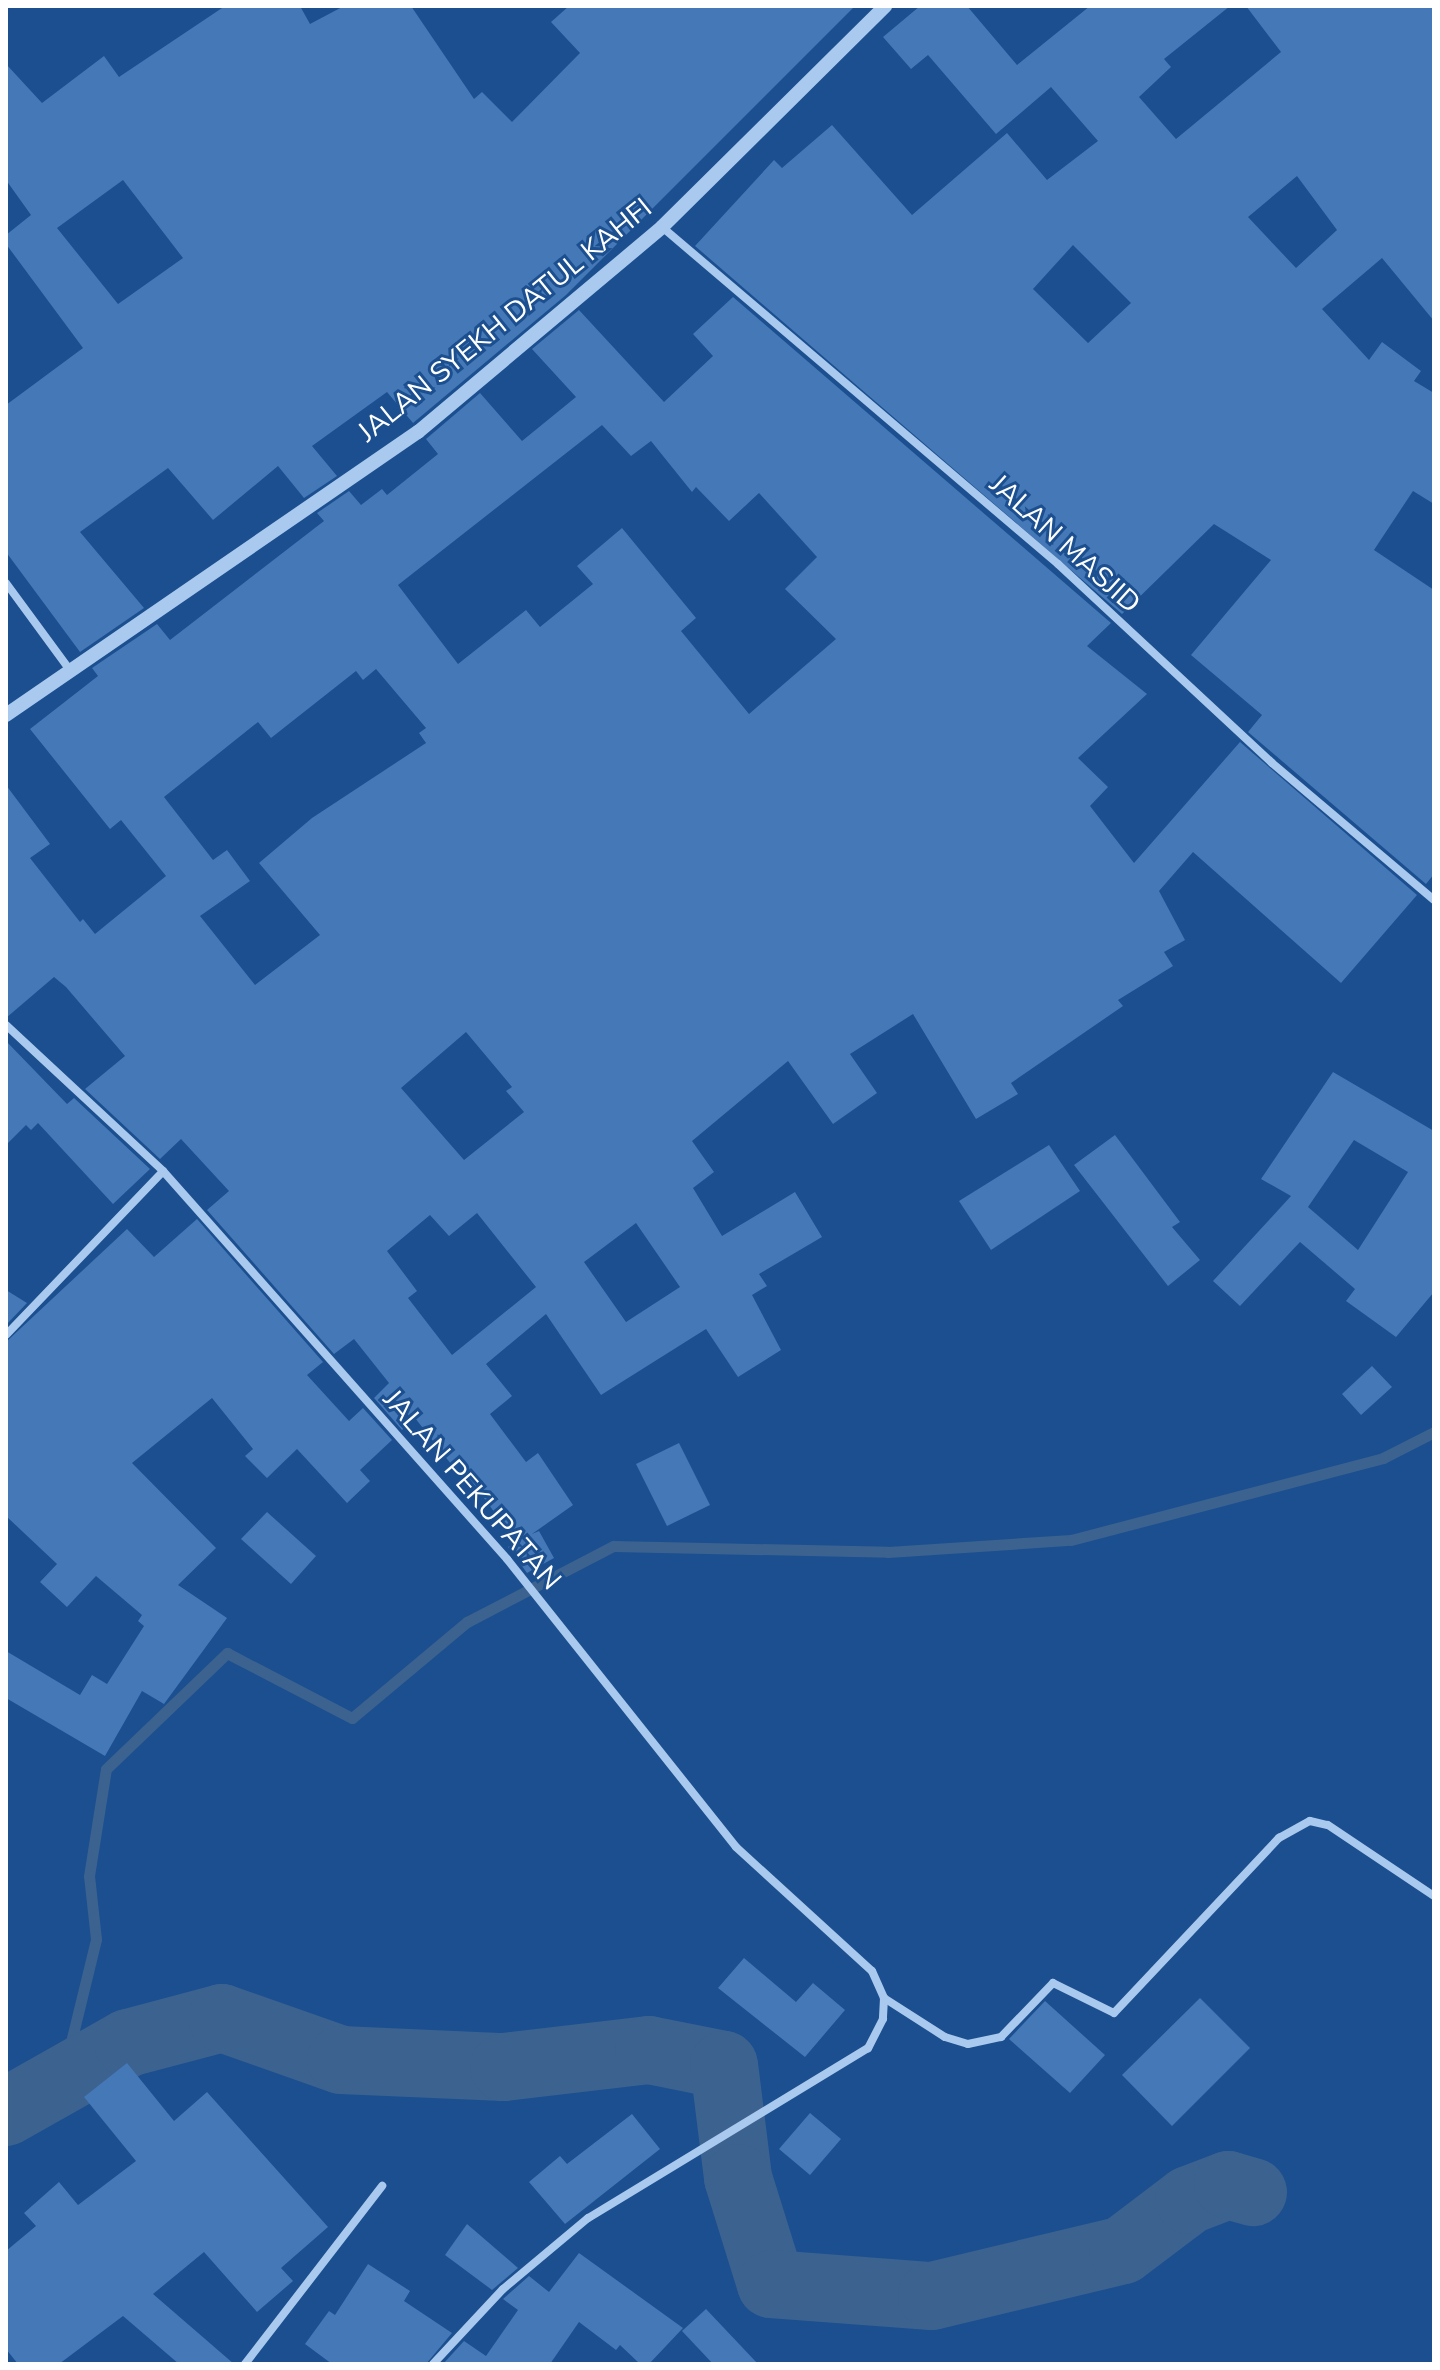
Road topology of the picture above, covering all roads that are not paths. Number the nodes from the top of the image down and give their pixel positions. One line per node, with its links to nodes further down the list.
1 (885, 6): 2 (street, JALAN SYEKH DATUL KAHFI)
2 (662, 227): 4 (street, JALAN SYEKH DATUL KAHFI); 6 (street, JALAN MASJID)
3 (6, 583): 4 (street)
4 (70, 670): 5 (street, JALAN SYEKH DATUL KAHFI)
5 (6, 715)
6 (1434, 900)
7 (6, 1025): 8 (street, JALAN PEKUPATAN)
8 (163, 1171): 9 (street); 11 (street, JALAN PEKUPATAN)
9 (6, 1335)
10 (1434, 1896): 11 (street)
11 (884, 1998): 14 (street)
12 (382, 2186): 13 (street)
13 (245, 2364)
14 (433, 2364)

